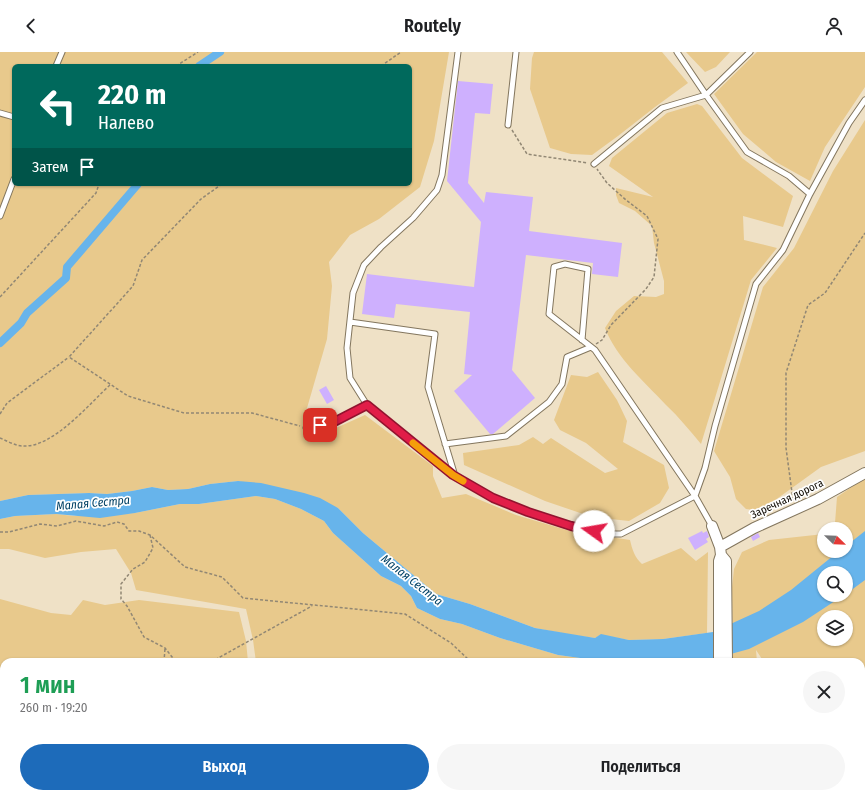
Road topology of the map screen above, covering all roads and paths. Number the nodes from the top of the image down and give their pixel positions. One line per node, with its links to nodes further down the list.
1 (62, 52): 8 (lane)
2 (198, 52): 9 (path)
3 (401, 52): 10 (path)
4 (458, 52): 24 (lane)
5 (516, 52): 15 (lane)
6 (677, 52): 11 (lane)
7 (750, 52): 11 (lane)
8 (57, 64)
9 (179, 64)
10 (384, 64)
11 (706, 95): 16 (lane); 20 (lane)
12 (865, 100): 20 (lane)
13 (0, 113): 14 (lane)
14 (12, 116)
15 (508, 125): 16 (path)
16 (594, 164): 26 (path)
17 (12, 184): 21 (lane)
18 (98, 186): 23 (path)
19 (219, 186): 27 (path)
20 (810, 194): 36 (lane)
21 (0, 216)
22 (865, 233): 37 (path)
23 (0, 296)
24 (350, 322): 29 (lane); 33 (lane)
25 (582, 340): 25 (lane); 26 (lane)
26 (591, 348): 33 (lane); 36 (lane)
27 (69, 357): 28 (path); 30 (path)
28 (111, 384): 31 (path); 32 (path)
29 (367, 405): 31 (lane); 35 (lane)
30 (0, 414)
31 (306, 428)
32 (0, 438)
33 (445, 444): 35 (lane)
34 (865, 473): 37 (street, Заречная дорога)
35 (455, 476): 36 (lane)
36 (695, 496): 38 (lane)
37 (795, 510): 41 (street, Заречная дорога)
38 (712, 526): 41 (street)
39 (0, 532): 40 (path)
40 (150, 535): 42 (path); 43 (path)
41 (722, 556): 48 (street); 49 (street)
42 (313, 605): 46 (path); 47 (path)
43 (166, 648): 44 (path); 45 (path)
44 (165, 658)
45 (173, 658)
46 (218, 658)
47 (467, 658)
48 (719, 658)
49 (727, 658)

